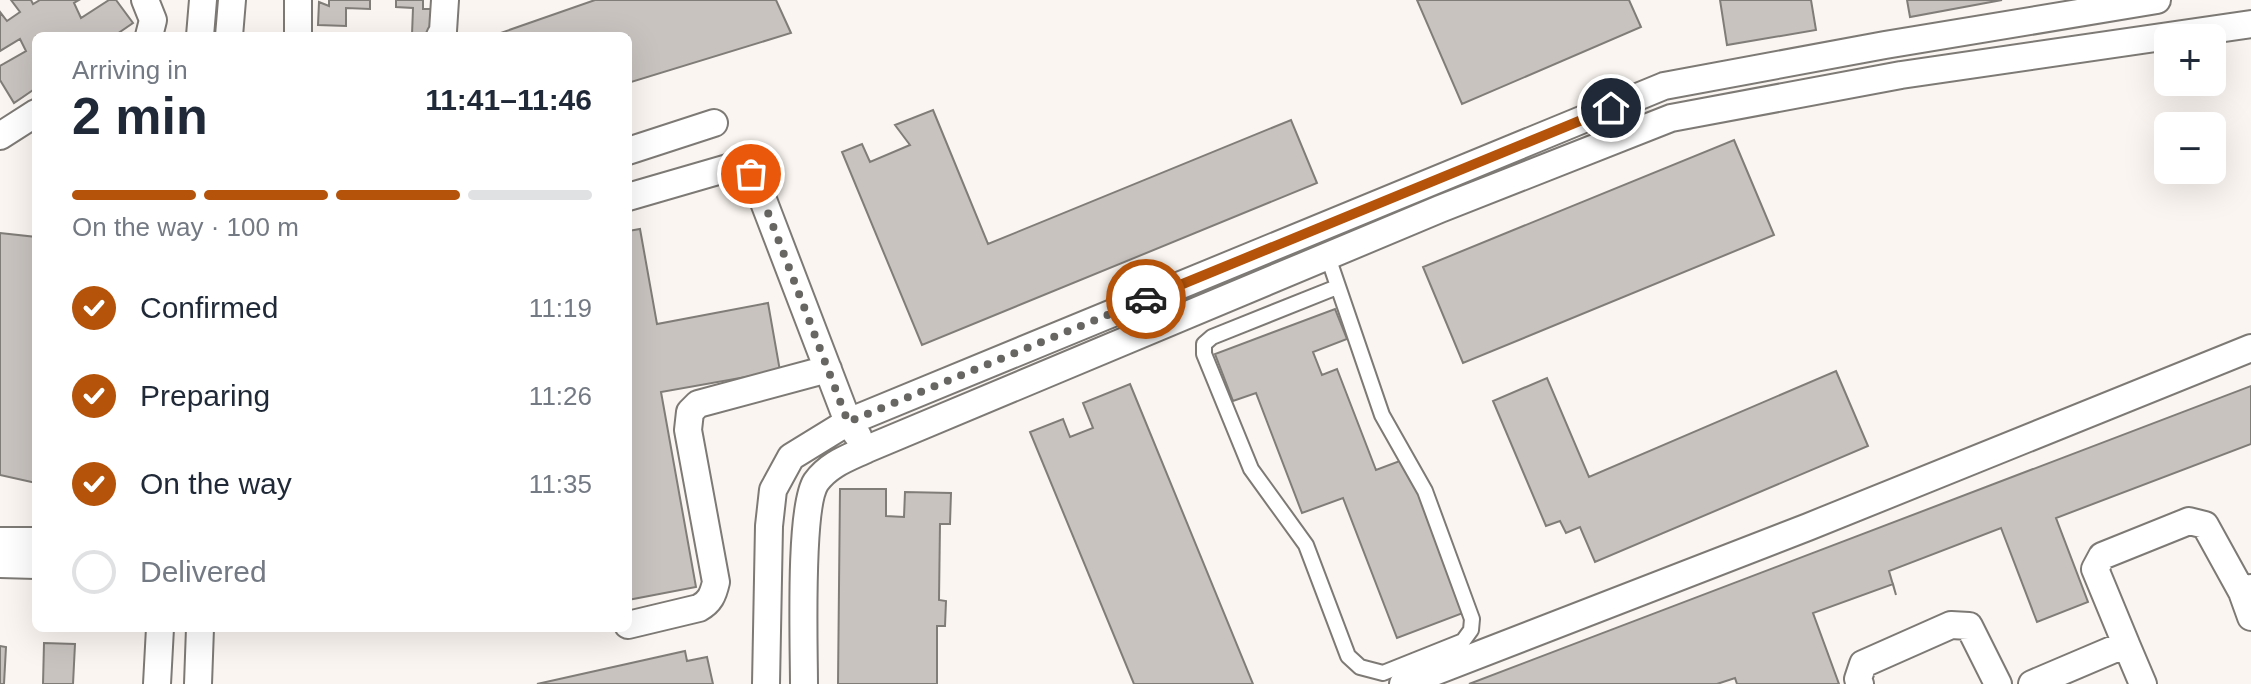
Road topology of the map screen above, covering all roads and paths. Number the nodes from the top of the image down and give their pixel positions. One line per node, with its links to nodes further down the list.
1 (145, 0): 8 (street)
2 (203, 0): 9 (street)
3 (232, 0): 10 (street)
4 (298, 0): 11 (street)
5 (445, 0): 12 (street)
6 (2157, 0): 13 (street)
7 (2251, 24): 14 (street)
8 (150, 32)
9 (200, 32)
10 (229, 32)
11 (298, 32)
12 (442, 32)
13 (1760, 68): 14 (street); 19 (street)
14 (1763, 101): 21 (street)
15 (32, 116): 17 (street)
16 (714, 123): 18 (street)
17 (0, 136)
18 (632, 150)
19 (1425, 184): 21 (street); 26 (street)
20 (632, 196): 25 (street)
21 (1440, 209): 22 (street)
22 (1328, 257): 23 (lane); 27 (street)
23 (1337, 287): 23 (lane)
24 (2251, 348): 41 (street)
25 (828, 369): 26 (street); 33 (street)
26 (848, 422): 27 (street); 39 (street)
27 (867, 449): 40 (street)
28 (0, 541): 29 (street)
29 (32, 541)
30 (0, 564): 31 (street)
31 (32, 565)
32 (2248, 599): 36 (street)
33 (632, 624)
34 (160, 632): 37 (street)
35 (200, 632): 38 (street)
36 (2126, 644): 44 (street); 45 (street)
37 (157, 684)
38 (198, 684)
39 (766, 684)
40 (804, 684)
41 (1403, 684)
42 (1860, 684): 43 (street)
43 (1998, 684)
44 (2032, 684)
45 (2143, 684)

